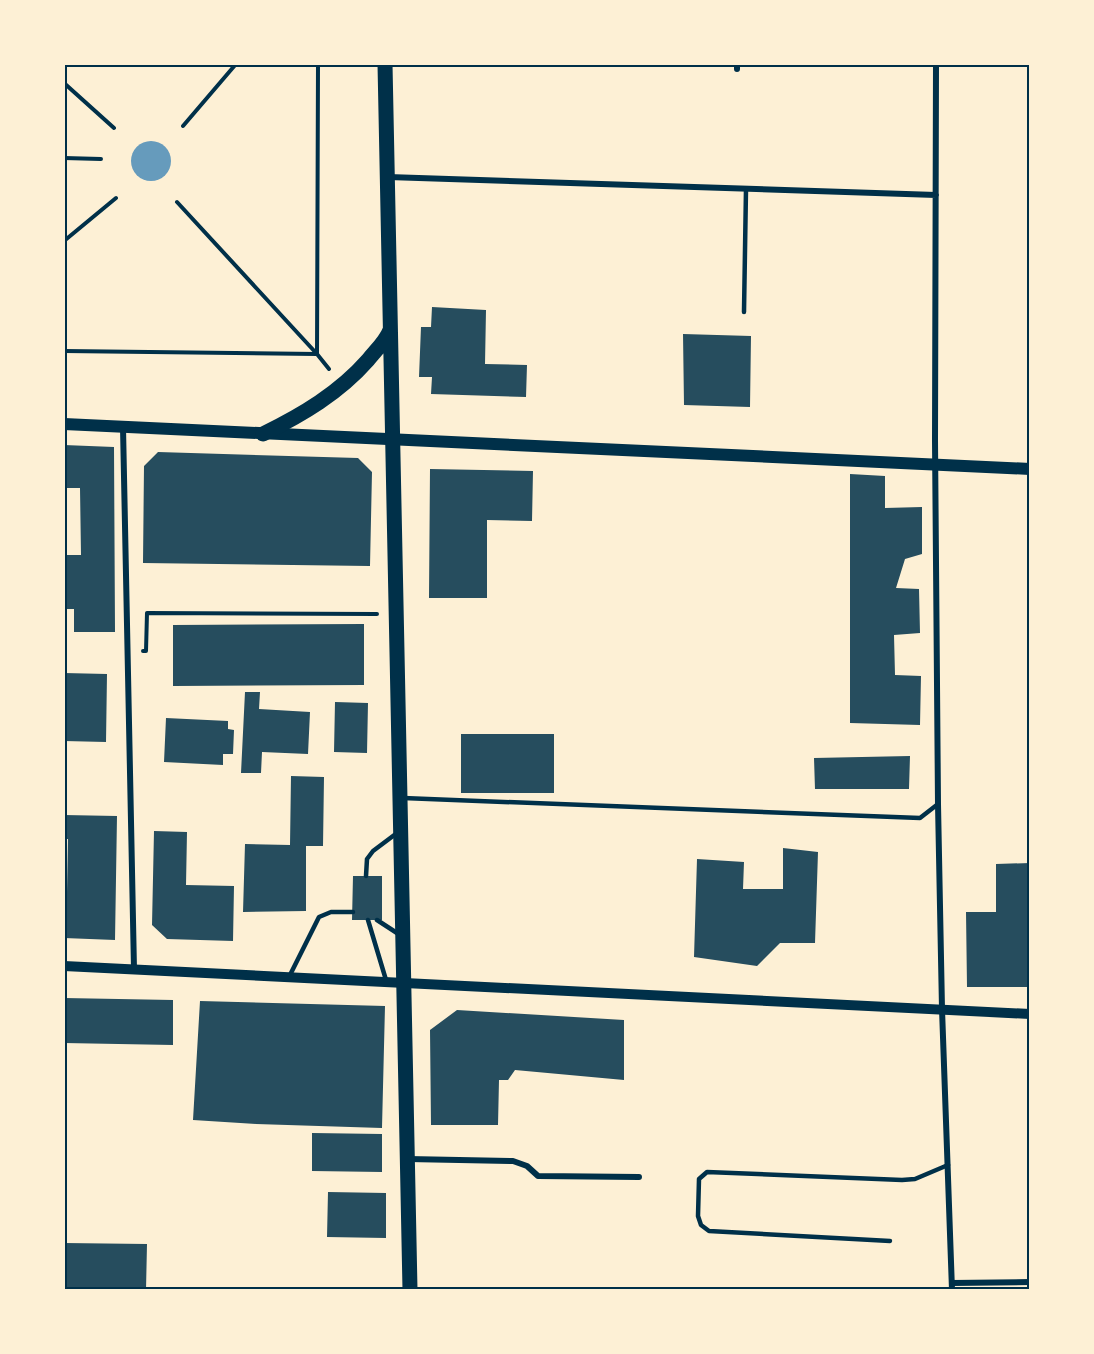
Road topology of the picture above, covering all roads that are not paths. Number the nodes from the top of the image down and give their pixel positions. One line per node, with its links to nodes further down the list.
1 (385, 64): 3 (main road)
2 (936, 64): 5 (street)
3 (387, 177): 4 (street); 7 (main road)
4 (746, 189): 5 (street); 6 (lane)
5 (936, 195): 12 (street)
6 (744, 312)
7 (390, 330): 10 (main road); 11 (main road)
8 (64, 424): 9 (main road)
9 (123, 427): 10 (main road); 23 (street)
10 (262, 434): 11 (main road)
11 (393, 441): 12 (main road); 14 (main road)
12 (935, 465): 13 (main road); 15 (street)
13 (1029, 470)
14 (400, 797): 15 (lane); 16 (main road)
15 (938, 804): 27 (street)
16 (400, 831): 17 (lane); 21 (main road)
17 (366, 876)
18 (352, 912): 24 (lane)
19 (368, 920): 25 (lane)
20 (377, 920): 21 (lane)
21 (403, 937): 26 (main road)
22 (64, 966): 23 (street)
23 (134, 969): 24 (street)
24 (289, 977): 25 (street)
25 (387, 982): 26 (street)
26 (404, 984): 27 (street); 29 (main road)
27 (942, 1010): 28 (street); 30 (street)
28 (1029, 1014)
29 (407, 1159): 31 (street); 35 (main road)
30 (948, 1165): 32 (lane); 34 (street)
31 (639, 1177)
32 (890, 1241)
33 (1029, 1282): 34 (street)
34 (952, 1286)
35 (410, 1290)

